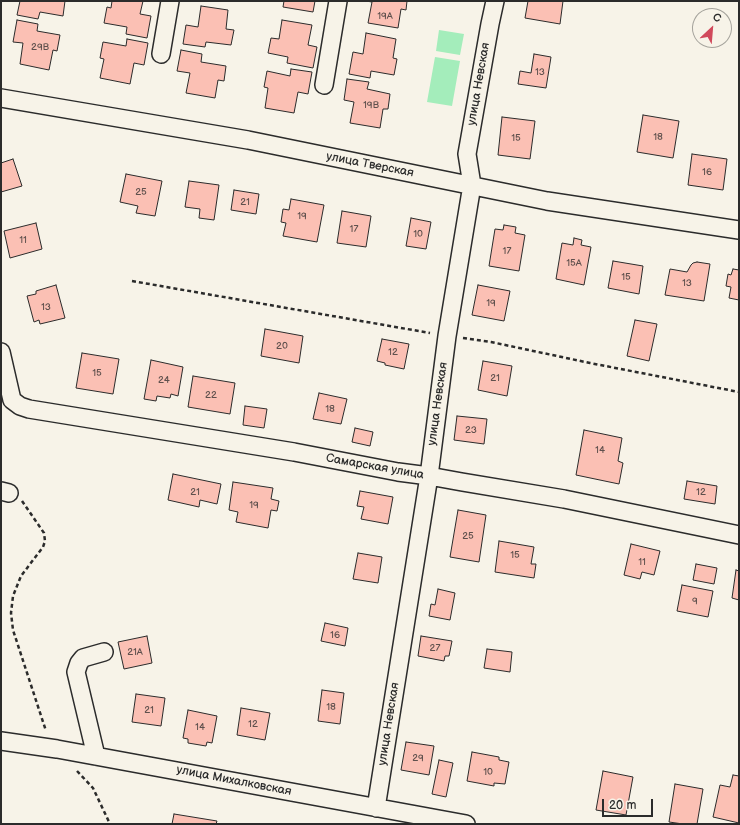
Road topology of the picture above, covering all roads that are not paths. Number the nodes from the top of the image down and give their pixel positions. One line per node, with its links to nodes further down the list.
1 (170, 1): 4 (street)
2 (338, 1): 5 (street)
3 (495, 1): 7 (street, улица Невская)
4 (161, 54)
5 (324, 85)
6 (1, 98): 7 (street, улица Тверская)
7 (472, 185): 8 (street, улица Тверская); 10 (street, улица Невская)
8 (739, 230)
9 (1, 352): 10 (street, Самарская улица)
10 (429, 476): 11 (street, Самарская улица); 15 (street, улица Невская)
11 (739, 535)
12 (104, 652): 14 (street)
13 (1, 741): 14 (street, улица Михалковская)
14 (96, 756): 15 (street, улица Михалковская)
15 (376, 808): 16 (street, улица Михалковская)
16 (466, 824)

